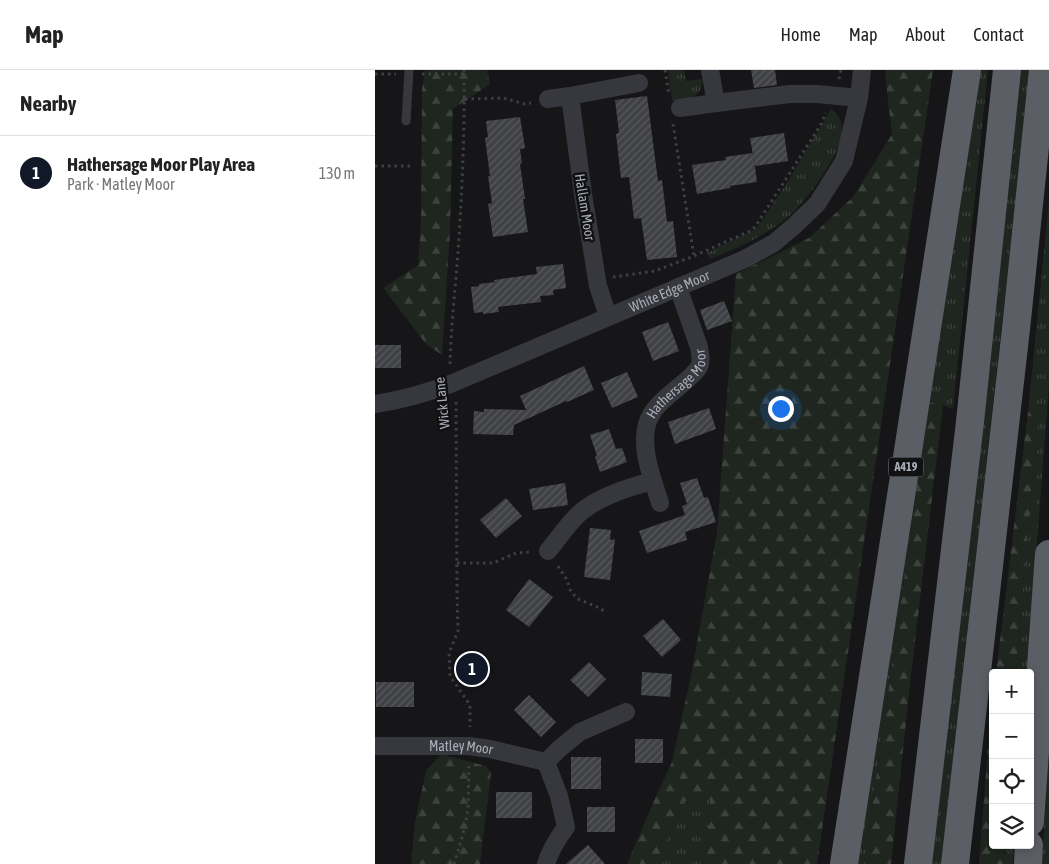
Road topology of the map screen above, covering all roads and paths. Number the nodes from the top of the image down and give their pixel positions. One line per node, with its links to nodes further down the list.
1 (665, 70): 17 (path)
2 (710, 70): 16 (street)
3 (862, 70): 13 (street, White Edge Moor)
4 (967, 70): 42 (highway, A419)
5 (1007, 70): 43 (highway)
6 (1043, 70): 44 (highway)
7 (408, 72): 8 (path); 9 (path); 18 (lane)
8 (464, 72): 14 (path, Wick Lane)
9 (375, 74)
10 (639, 83): 12 (street)
11 (832, 95): 13 (street); 16 (street); 21 (path)
12 (570, 96): 15 (street); 22 (street, Hallam Moor)
13 (859, 98): 23 (street, White Edge Moor)
14 (465, 99): 15 (path); 25 (path, Wick Lane)
15 (548, 99)
16 (716, 103): 17 (street)
17 (674, 110): 21 (path)
18 (406, 121)
19 (375, 166): 20 (path)
20 (413, 166)
21 (694, 256): 22 (path)
22 (597, 280): 24 (street, Hallam Moor)
23 (678, 287): 24 (street, White Edge Moor); 27 (street, Hathersage Moor)
24 (608, 316): 25 (street, White Edge Moor)
25 (453, 383): 26 (street, White Edge Moor); 31 (path, Wick Lane)
26 (375, 404)
27 (653, 482): 28 (street, Hathersage Moor); 29 (street)
28 (660, 503)
29 (549, 551): 31 (path); 32 (path)
30 (1049, 554): 38 (highway)
31 (457, 563): 34 (path, Wick Lane)
32 (604, 615)
33 (626, 712): 36 (street)
34 (470, 726)
35 (375, 746): 36 (street, Matley Moor)
36 (545, 762): 41 (street)
37 (469, 765): 40 (path)
38 (1031, 804)
39 (1029, 849): 45 (highway)
40 (454, 864)
41 (545, 864)
42 (844, 864)
43 (918, 864)
44 (955, 864)
45 (1028, 864)

